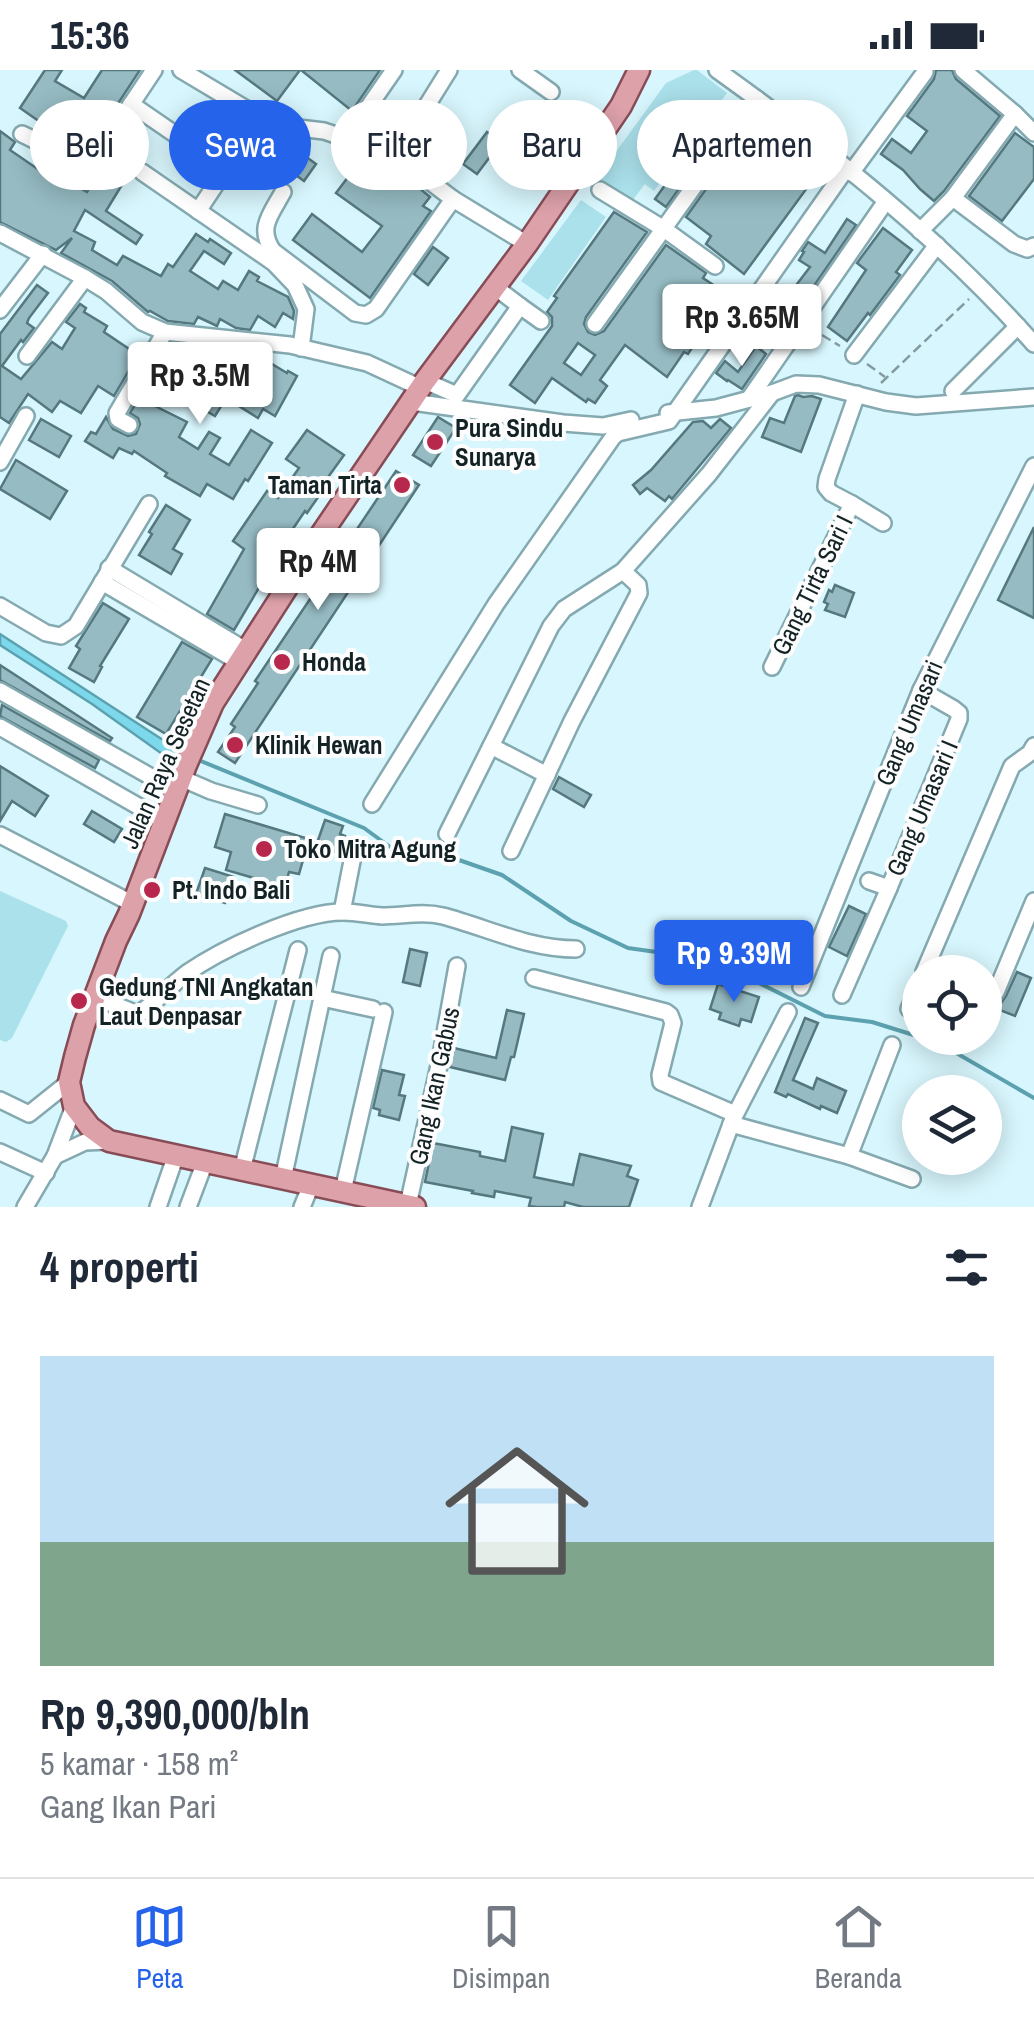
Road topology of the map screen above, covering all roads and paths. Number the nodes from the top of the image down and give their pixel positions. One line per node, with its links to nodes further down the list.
1 (154, 70): 12 (street)
2 (180, 70): 27 (street)
3 (394, 70): 13 (street)
4 (449, 70): 14 (street)
5 (520, 70): 10 (street)
6 (640, 70): 33 (main road, Jalan Raya Sesetan)
7 (717, 70): 11 (street)
8 (963, 70): 15 (street)
9 (925, 72): 20 (street)
10 (551, 92)
11 (757, 99)
12 (135, 100)
13 (373, 100)
14 (430, 100)
15 (1014, 114): 17 (street); 26 (street)
16 (149, 116): 29 (street)
17 (1034, 133)
18 (22, 134): 19 (street)
19 (30, 138)
20 (848, 171): 28 (street)
21 (149, 177): 29 (street)
22 (600, 190): 30 (street)
23 (692, 190): 30 (street)
24 (834, 190): 57 (street)
25 (283, 192): 27 (street)
26 (953, 198): 31 (street); 35 (street)
27 (453, 200): 33 (street)
28 (886, 202): 31 (street); 56 (street)
29 (198, 212): 48 (street)
30 (664, 229): 37 (street); 44 (street)
31 (920, 230): 34 (street)
32 (0, 233): 36 (street)
33 (527, 244): 39 (main road, Jalan Raya Sesetan)
34 (937, 245): 40 (street); 49 (street)
35 (1034, 246)
36 (43, 254): 38 (street); 42 (street)
37 (715, 266)
38 (85, 278): 46 (street); 50 (street)
39 (495, 287): 41 (street); 51 (main road, Jalan Raya Sesetan)
40 (981, 287): 45 (street); 54 (path)
41 (520, 306): 43 (street); 51 (street)
42 (0, 310)
43 (541, 322)
44 (596, 324)
45 (1018, 326): 47 (street); 52 (street)
46 (164, 332): 48 (street); 59 (street)
47 (1034, 344)
48 (301, 348): 51 (street)
49 (854, 354)
50 (27, 356)
51 (419, 390): 57 (street); 68 (main road, Jalan Raya Sesetan)
52 (953, 392)
53 (772, 393): 54 (street); 56 (street); 65 (street)
54 (863, 396): 55 (street); 63 (street, Gang Tirta Sari I)
55 (1034, 396)
56 (749, 400): 57 (street)
57 (674, 412): 77 (street)
58 (26, 416): 60 (street)
59 (129, 425)
60 (0, 462)
61 (1034, 466): 70 (street, Gang Umasari)
62 (149, 504): 66 (street)
63 (852, 504): 64 (street, Gang Tirta Sari I); 69 (street, Gang Tirta Sari I)
64 (883, 523)
65 (623, 571): 73 (street); 76 (street)
66 (105, 575): 67 (street); 68 (street)
67 (0, 606)
68 (243, 657): 75 (main road, Jalan Raya Sesetan)
69 (772, 667)
70 (920, 690): 85 (street, Gang Umasari I); 96 (street, Gang Umasari)
71 (0, 691): 75 (street)
72 (0, 727): 79 (street)
73 (491, 746): 76 (street); 80 (street)
74 (1034, 746): 91 (street)
75 (184, 771): 78 (street); 79 (main road, Jalan Raya Sesetan)
76 (547, 774): 83 (street)
77 (372, 804)
78 (258, 805)
79 (164, 820): 87 (main road, Jalan Raya Sesetan)
80 (447, 834)
81 (0, 835): 87 (street)
82 (354, 846): 88 (street)
83 (511, 852)
84 (869, 881): 85 (street, Gang Umasari I)
85 (888, 888): 97 (street, Gang Umasari I)
86 (1034, 900): 94 (street)
87 (133, 904): 98 (main road, Jalan Raya Sesetan)
88 (342, 912): 90 (street); 98 (street)
89 (298, 950): 112 (street)
90 (576, 950)
91 (931, 955)
92 (331, 956): 99 (street)
93 (457, 966): 118 (street, Gang Ikan Gabus)
94 (1002, 977)
95 (534, 978): 105 (street)
96 (801, 988)
97 (842, 996)
98 (95, 997): 102 (main road, Jalan Raya Sesetan)
99 (322, 998): 114 (street); 117 (street)
100 (788, 1012): 105 (street)
101 (892, 1046): 110 (street)
102 (69, 1082): 103 (street); 104 (main road, Jalan Raya Sesetan)
103 (0, 1100)
104 (74, 1106): 106 (main road); 109 (street)
105 (733, 1119): 110 (street); 123 (street)
106 (110, 1141): 108 (main road); 109 (street)
107 (0, 1152): 113 (street)
108 (176, 1155): 111 (main road); 120 (street)
109 (55, 1156): 113 (street)
110 (848, 1156): 115 (street)
111 (205, 1162): 112 (main road); 121 (street)
112 (242, 1170): 114 (main road)
113 (46, 1173): 119 (street)
114 (284, 1179): 116 (main road)
115 (912, 1179)
116 (310, 1185): 117 (main road); 122 (street)
117 (343, 1191): 118 (main road)
118 (400, 1205)
119 (25, 1207)
120 (158, 1207)
121 (188, 1207)
122 (302, 1207)
123 (700, 1207)

